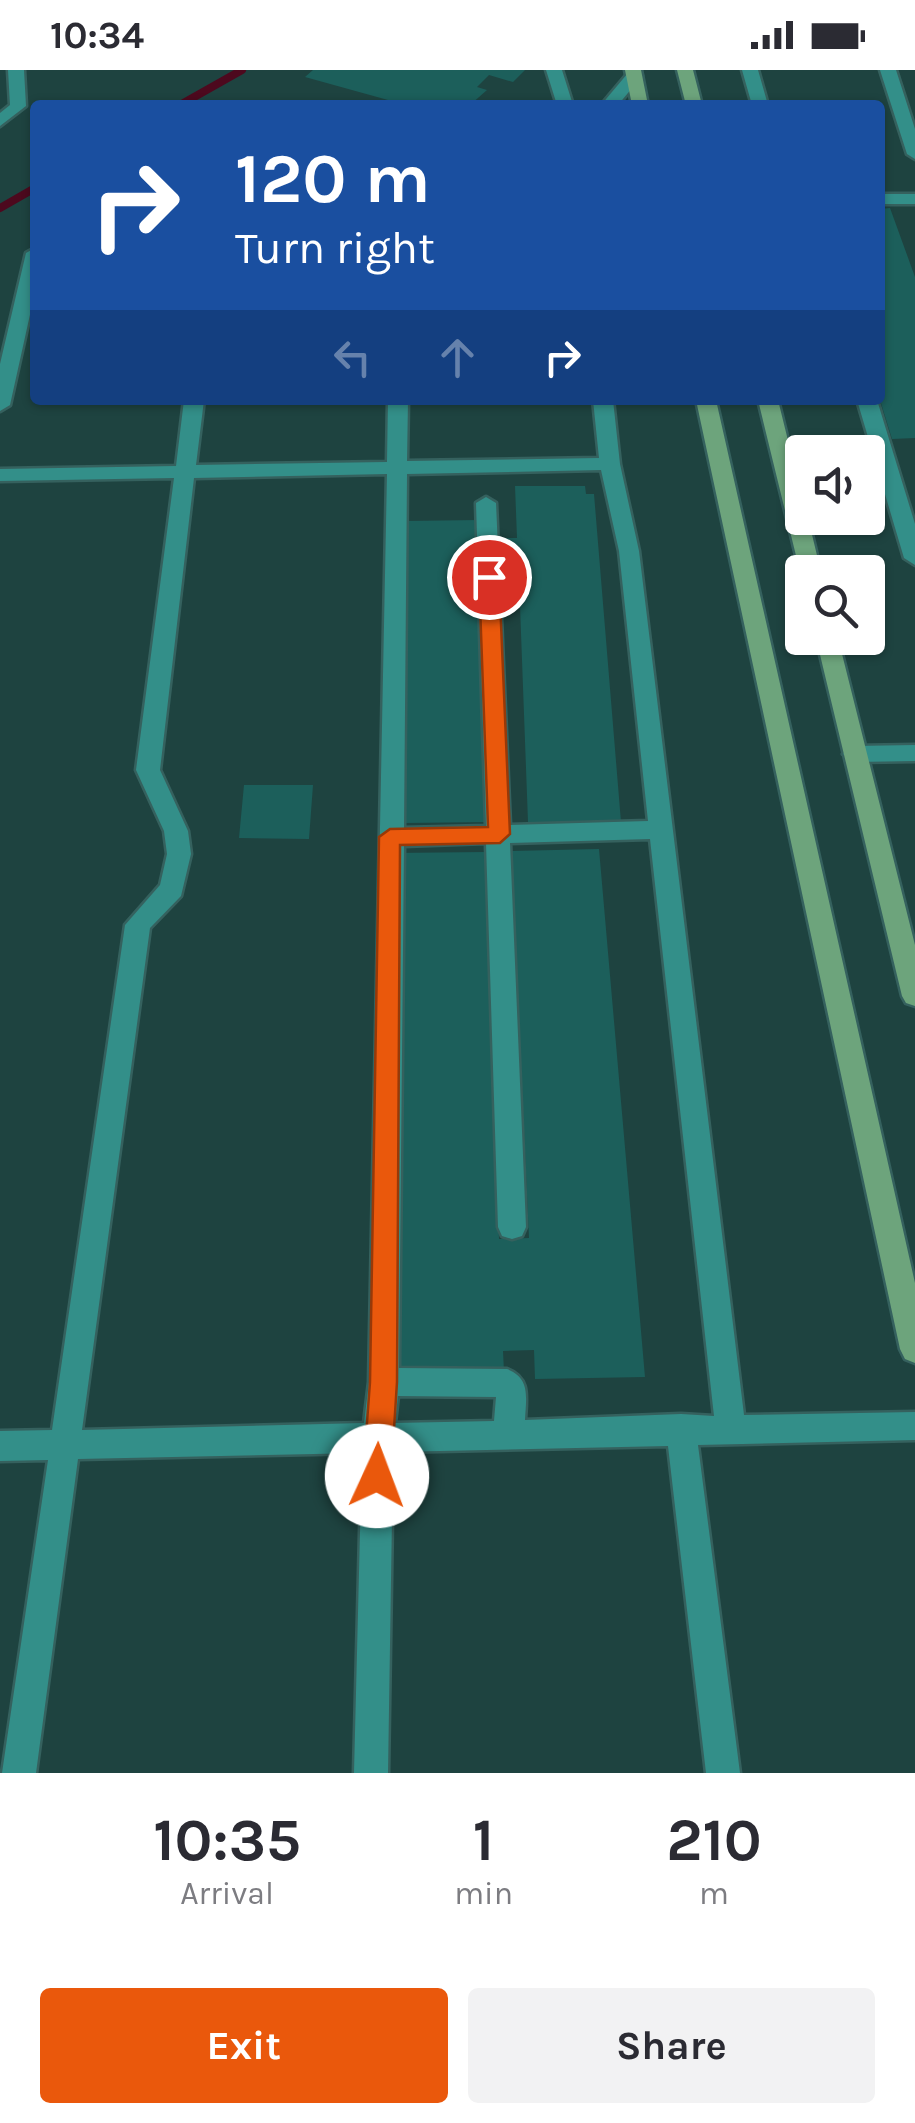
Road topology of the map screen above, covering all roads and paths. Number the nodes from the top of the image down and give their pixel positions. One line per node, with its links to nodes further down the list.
1 (16, 70): 12 (street)
2 (554, 70): 7 (street)
3 (685, 70): 10 (main road)
4 (750, 70): 11 (street)
5 (888, 70): 13 (street)
6 (633, 73): 8 (street); 9 (main road)
7 (564, 100)
8 (613, 100)
9 (639, 100)
10 (693, 100)
11 (759, 100)
12 (0, 121)
13 (915, 154)
14 (885, 184): 15 (street)
15 (915, 184)
16 (885, 199): 17 (street)
17 (915, 199)
18 (30, 275): 25 (street)
19 (193, 405): 28 (street)
20 (398, 405): 27 (street)
21 (604, 405): 26 (street)
22 (707, 405): 41 (main road)
23 (769, 405): 31 (main road)
24 (869, 405): 32 (street)
25 (0, 406)
26 (610, 464): 27 (street); 36 (street)
27 (398, 467): 28 (street); 38 (street)
28 (184, 472): 29 (street); 48 (street)
29 (0, 475)
30 (486, 503): 37 (street)
31 (806, 555)
32 (915, 558)
33 (830, 655): 35 (main road)
34 (915, 753): 35 (street)
35 (855, 754): 39 (main road)
36 (660, 830): 37 (street); 45 (street)
37 (500, 834): 38 (street); 40 (street)
38 (390, 837): 42 (street)
39 (915, 996)
40 (512, 1228)
41 (915, 1349)
42 (384, 1382): 46 (street); 47 (street)
43 (915, 1426): 45 (street)
44 (682, 1428): 45 (street); 46 (street); 52 (street)
45 (731, 1431)
46 (508, 1435): 47 (street)
47 (378, 1438): 48 (street); 51 (street)
48 (64, 1445): 49 (street); 50 (street)
49 (0, 1446)
50 (20, 1773)
51 (371, 1773)
52 (724, 1773)

